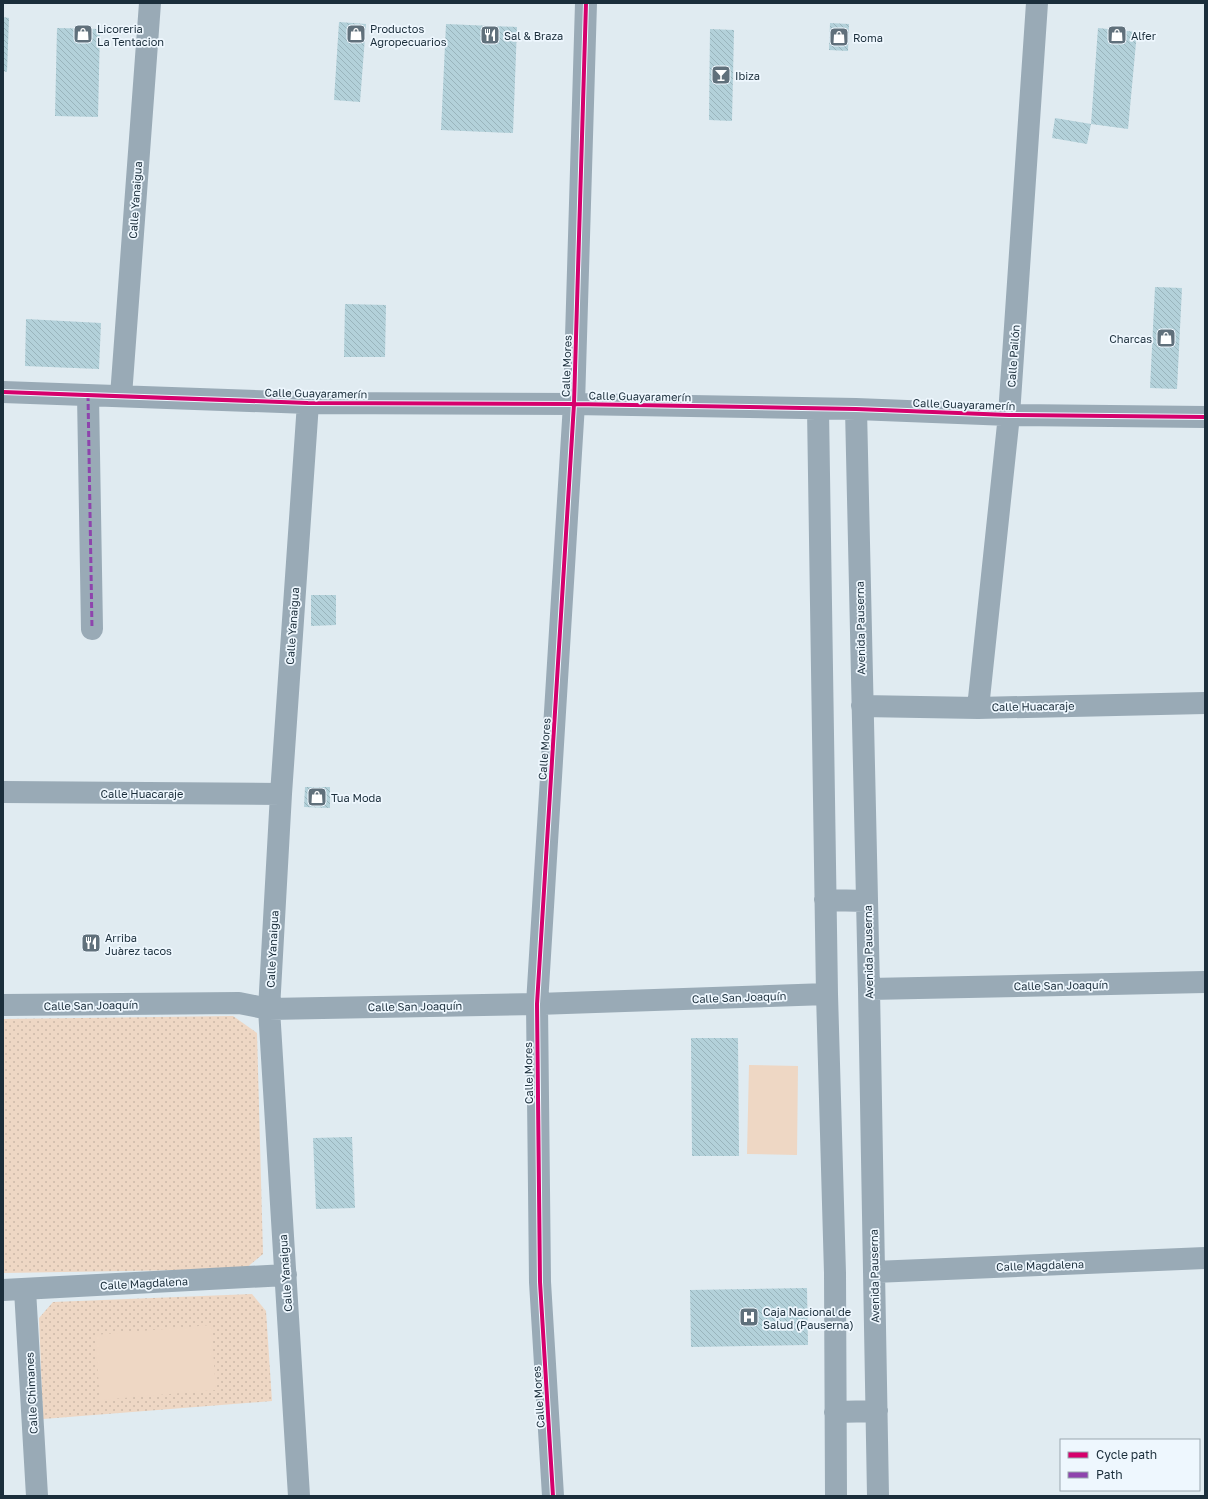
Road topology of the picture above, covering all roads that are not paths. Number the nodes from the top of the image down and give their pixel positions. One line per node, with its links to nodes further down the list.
1 (150, 3): 6 (street, Calle Yanaigua)
2 (586, 3): 8 (street, Calle Mores)
3 (1037, 3): 11 (street, Calle Pailón)
4 (3, 392): 5 (street, Calle Guayaramerín)
5 (88, 394): 6 (street, Calle Guayaramerín); 13 (street)
6 (121, 396): 7 (street, Calle Guayaramerín)
7 (308, 403): 8 (street, Calle Guayaramerín); 18 (street, Calle Yanaigua)
8 (574, 404): 9 (street, Calle Guayaramerín); 24 (street, Calle Mores)
9 (818, 409): 10 (street, Calle Guayaramerín); 19 (street)
10 (856, 409): 11 (street, Calle Guayaramerín); 15 (street, Avenida Pauserna)
11 (1009, 415): 12 (street, Calle Guayaramerín); 16 (street, Calle Pailón)
12 (1205, 417)
13 (92, 629)
14 (1205, 703): 16 (street, Calle Huacaraje)
15 (862, 706): 16 (street, Calle Huacaraje); 20 (street, Avenida Pauserna)
16 (978, 708)
17 (3, 792): 18 (street, Calle Huacaraje)
18 (281, 794): 26 (street, Calle Yanaigua)
19 (826, 900): 20 (street); 23 (street)
20 (867, 901): 22 (street, Avenida Pauserna)
21 (1205, 982): 22 (street, Calle San Joaquín)
22 (869, 989): 28 (street, Avenida Pauserna)
23 (827, 994): 24 (street, Calle San Joaquín); 33 (street)
24 (537, 1004): 26 (street, Calle San Joaquín); 36 (street, Calle Mores)
25 (3, 1005): 26 (street, Calle San Joaquín)
26 (269, 1009): 29 (street, Calle Yanaigua)
27 (1205, 1258): 28 (street, Calle Magdalena)
28 (874, 1272): 32 (street, Avenida Pauserna)
29 (286, 1275): 31 (street, Calle Magdalena); 35 (street, Calle Yanaigua)
30 (3, 1290): 31 (street, Calle Magdalena)
31 (25, 1290): 34 (street, Calle Chimanes)
32 (877, 1411): 33 (street); 38 (street, Avenida Pauserna)
33 (836, 1412): 37 (street)
34 (37, 1496)
35 (299, 1496)
36 (553, 1496)
37 (836, 1496)
38 (878, 1496)

